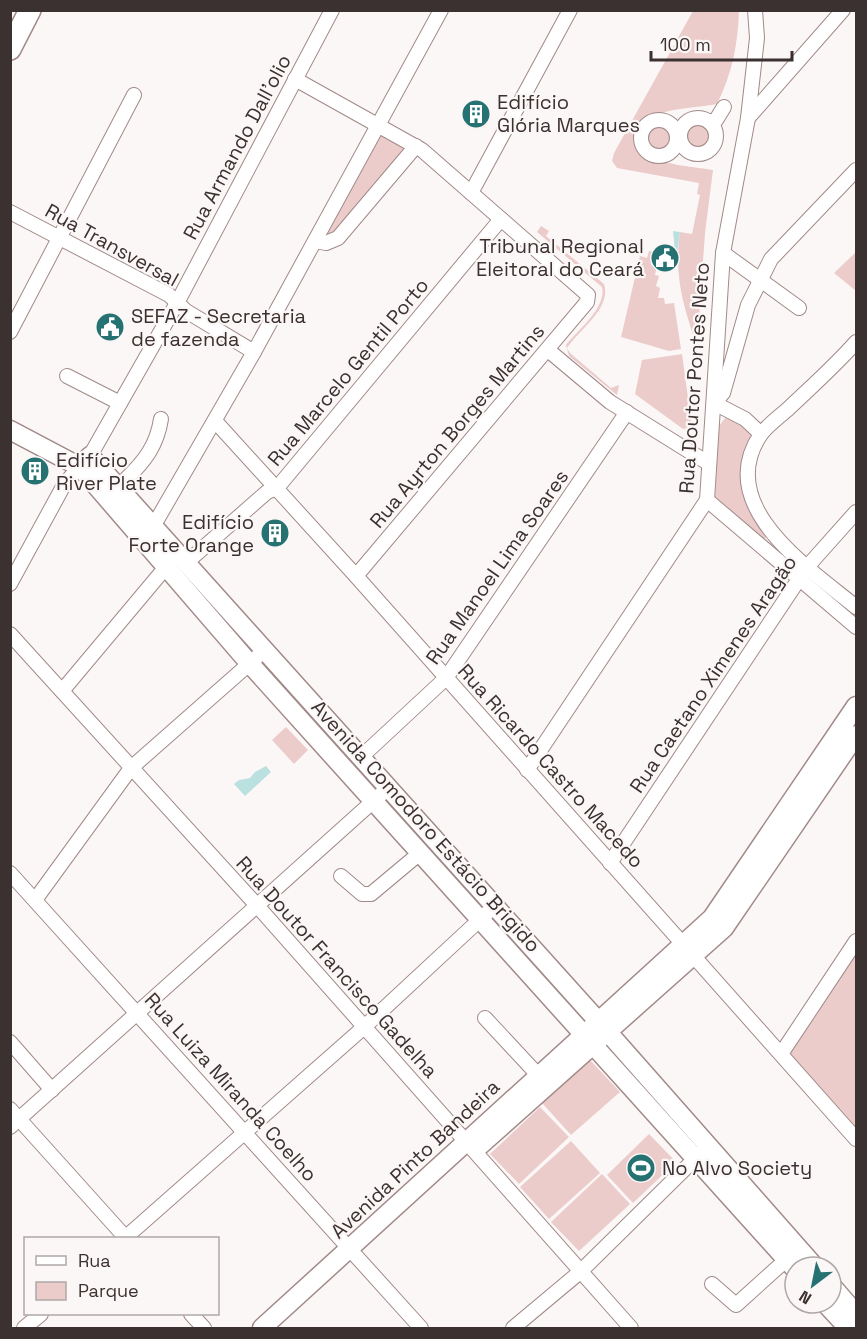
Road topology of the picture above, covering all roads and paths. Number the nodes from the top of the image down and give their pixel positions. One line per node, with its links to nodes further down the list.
1 (30, 10): 7 (highway)
2 (332, 10): 8 (street, Rua Armando Dall'olio)
3 (441, 10): 15 (street)
4 (570, 10): 21 (street)
5 (755, 10): 11 (street, Rua Doutor Pontes Neto)
6 (843, 10): 11 (street)
7 (10, 49)
8 (295, 79): 15 (street); 28 (street, Rua Armando Dall'olio)
9 (134, 95): 24 (street)
10 (724, 107): 14 (street)
11 (748, 118): 26 (street, Rua Doutor Pontes Neto)
12 (692, 119): 13 (street); 14 (street); 17 (street)
13 (665, 122): 18 (street); 18 (street)
14 (709, 122): 17 (street)
15 (378, 126): 16 (street); 25 (street)
16 (416, 146): 21 (street); 25 (street)
17 (697, 153): 18 (street); 19 (street)
18 (667, 154)
19 (714, 161)
20 (856, 171): 27 (street)
21 (471, 193): 23 (street)
22 (10, 212): 24 (street, Rua Transversal)
23 (501, 219): 32 (street, Rua Ayrton Borges Martins); 45 (street, Rua Marcelo Gentil Porto)
24 (60, 239): 28 (street, Rua Transversal); 30 (street)
25 (315, 241): 33 (street)
26 (723, 253): 27 (street); 36 (street, Rua Doutor Pontes Neto)
27 (760, 280): 29 (street); 36 (street)
28 (177, 303): 33 (street, Rua Transversal); 35 (street, Rua Armando Dall'olio)
29 (798, 308)
30 (10, 332)
31 (856, 342): 41 (street)
32 (548, 350): 37 (street); 52 (street, Rua Ayrton Borges Martins)
33 (254, 352): 39 (street)
34 (67, 376): 35 (street)
35 (120, 403): 42 (street, Rua Armando Dall'olio)
36 (714, 403): 41 (street); 43 (street, Rua Doutor Pontes Neto)
37 (627, 412): 43 (street); 60 (street, Rua Manoel Lima Soares)
38 (161, 419): 44 (street)
39 (215, 421): 45 (street, Rua Ricardo Castro Macedo); 48 (street)
40 (10, 430): 42 (main road, Avenida Comodoro Estácio Brigido)
41 (761, 434): 49 (street)
42 (85, 462): 44 (main road, Avenida Comodoro Estácio Brigido); 50 (main road, Avenida Comodoro Estácio Brigido); 54 (street, Rua Armando Dall'olio)
43 (708, 463): 46 (street, Rua Doutor Pontes Neto)
44 (122, 482): 48 (main road, Avenida Comodoro Estácio Brigido)
45 (277, 488): 50 (street, Rua Marcelo Gentil Porto); 52 (street, Rua Ricardo Castro Macedo)
46 (706, 500): 49 (street); 66 (street, Rua Doutor Pontes Neto)
47 (856, 512): 51 (street, Rua Caetano Ximenes Aragão)
48 (154, 525): 50 (main road, Avenida Comodoro Estácio Brigido)
49 (771, 544): 51 (street); 53 (street)
50 (177, 560): 58 (main road, Avenida Comodoro Estácio Brigido); 59 (main road, Avenida Comodoro Estácio Brigido); 61 (street, Rua Marcelo Gentil Porto)
51 (807, 567): 53 (street, Rua Caetano Ximenes Aragão); 55 (street)
52 (356, 576): 60 (street, Rua Ricardo Castro Macedo)
53 (799, 579): 56 (street); 71 (street, Rua Caetano Ximenes Aragão)
54 (10, 584)
55 (856, 607)
56 (856, 627)
57 (10, 634): 61 (street, Rua Doutor Francisco Gadelha)
58 (265, 650): 59 (street); 64 (main road, Avenida Comodoro Estácio Brigido)
59 (250, 664): 65 (street); 69 (main road, Avenida Comodoro Estácio Brigido)
60 (446, 678): 64 (street, Rua Manoel Lima Soares); 66 (street, Rua Ricardo Castro Macedo)
61 (62, 691): 65 (street, Rua Doutor Francisco Gadelha)
62 (856, 706): 68 (main road)
63 (856, 735): 68 (main road)
64 (361, 757): 67 (main road, Avenida Comodoro Estácio Brigido)
65 (131, 768): 74 (street); 75 (street, Rua Doutor Francisco Gadelha)
66 (527, 770): 71 (street, Rua Ricardo Castro Macedo)
67 (388, 788): 69 (street); 76 (main road, Avenida Comodoro Estácio Brigido)
68 (807, 793): 79 (main road, Avenida Pinto Bandeira)
69 (374, 801): 70 (main road, Avenida Comodoro Estácio Brigido); 75 (street)
70 (420, 853): 73 (street); 77 (main road, Avenida Comodoro Estácio Brigido)
71 (610, 863): 79 (street, Rua Ricardo Castro Macedo)
72 (10, 873): 74 (street, Rua Luiza Miranda Coelho)
73 (341, 876)
74 (35, 900): 80 (street, Rua Luiza Miranda Coelho)
75 (258, 906): 80 (street); 83 (street, Rua Doutor Francisco Gadelha)
76 (493, 906): 77 (street); 82 (main road, Avenida Comodoro Estácio Brigido)
77 (479, 920): 83 (street); 84 (main road, Avenida Comodoro Estácio Brigido)
78 (856, 941): 86 (street)
79 (690, 950): 82 (main road, Avenida Pinto Bandeira); 86 (street, Rua Ricardo Castro Macedo)
80 (138, 1014): 88 (street); 90 (street, Rua Luiza Miranda Coelho)
81 (485, 1018): 87 (street)
82 (603, 1027): 84 (main road, Avenida Pinto Bandeira); 93 (main road, Avenida Comodoro Estácio Brigido)
83 (363, 1028): 90 (street); 92 (street, Rua Doutor Francisco Gadelha)
84 (589, 1040): 87 (main road, Avenida Pinto Bandeira); 92 (main road, Avenida Pinto Bandeira); 93 (main road, Avenida Comodoro Estácio Brigido)
85 (10, 1042): 88 (street)
86 (781, 1054): 91 (street, Rua Ricardo Castro Macedo)
87 (538, 1075): 92 (main road, Avenida Pinto Bandeira)
88 (52, 1090): 89 (street)
89 (14, 1118): 94 (street)
90 (244, 1132): 95 (street); 96 (street, Rua Luiza Miranda Coelho)
91 (856, 1138)
92 (470, 1146): 96 (main road, Avenida Pinto Bandeira); 100 (street, Rua Doutor Francisco Gadelha)
93 (701, 1152): 97 (main road, Avenida Comodoro Estácio Brigido); 98 (main road, Avenida Comodoro Estácio Brigido); 100 (street)
94 (124, 1237)
95 (126, 1237)
96 (354, 1253): 109 (main road, Avenida Pinto Bandeira); 110 (main road, Avenida Pinto Bandeira); 111 (street, Rua Luiza Miranda Coelho)
97 (784, 1255)
98 (803, 1255)
99 (783, 1270): 101 (street)
100 (580, 1272): 112 (street); 113 (street, Rua Doutor Francisco Gadelha)
101 (712, 1284)
102 (843, 1299): 103 (main road)
103 (856, 1314)
104 (40, 1315): 107 (street)
105 (192, 1315): 108 (street)
106 (836, 1315): 114 (main road)
107 (24, 1329)
108 (204, 1329)
109 (262, 1329)
110 (278, 1329)
111 (421, 1329)
112 (513, 1329)
113 (631, 1329)
114 (848, 1329)

